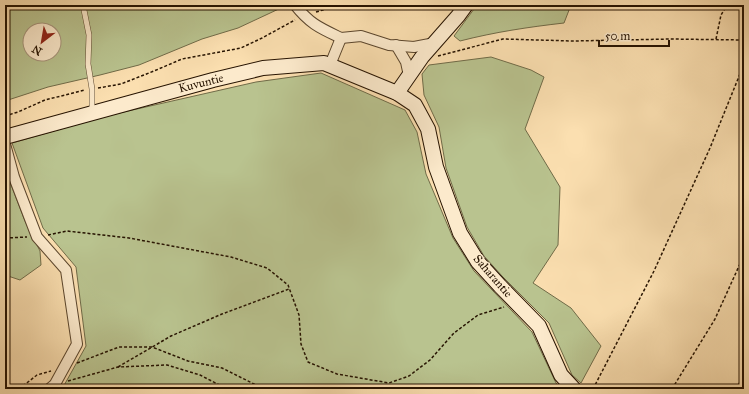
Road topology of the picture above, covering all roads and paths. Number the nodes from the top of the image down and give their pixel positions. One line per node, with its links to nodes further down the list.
1 (83, 5): 16 (lane)
2 (295, 5): 6 (street)
3 (341, 5): 6 (path)
4 (466, 5): 10 (street)
5 (727, 5): 8 (path)
6 (304, 16): 7 (street); 16 (path)
7 (341, 38): 11 (street); 14 (street)
8 (716, 40): 9 (path); 12 (path)
9 (744, 40)
10 (435, 43): 11 (street); 12 (street)
11 (396, 45): 15 (street)
12 (422, 58): 15 (street)
13 (744, 64): 36 (path)
14 (330, 65): 17 (street, Kuvuntie); 18 (street, Kuvuntie)
15 (409, 76): 17 (street)
16 (92, 89): 18 (lane); 19 (path)
17 (397, 94): 26 (street, Saharantie)
18 (92, 113): 20 (street, Kuvuntie)
19 (5, 116)
20 (5, 136)
21 (5, 144): 22 (street)
22 (37, 237): 23 (path); 25 (path); 29 (street)
23 (5, 238)
24 (744, 255): 37 (path)
25 (289, 289): 26 (path); 27 (path)
26 (517, 303): 35 (street, Saharantie)
27 (152, 347): 28 (path); 29 (path); 34 (path)
28 (118, 367): 31 (path); 33 (path)
29 (64, 368): 31 (street); 32 (path)
30 (744, 372): 38 (path)
31 (52, 387)
32 (19, 389)
33 (227, 389)
34 (264, 389)
35 (574, 389)
36 (593, 389)
37 (672, 389)
38 (737, 389)

